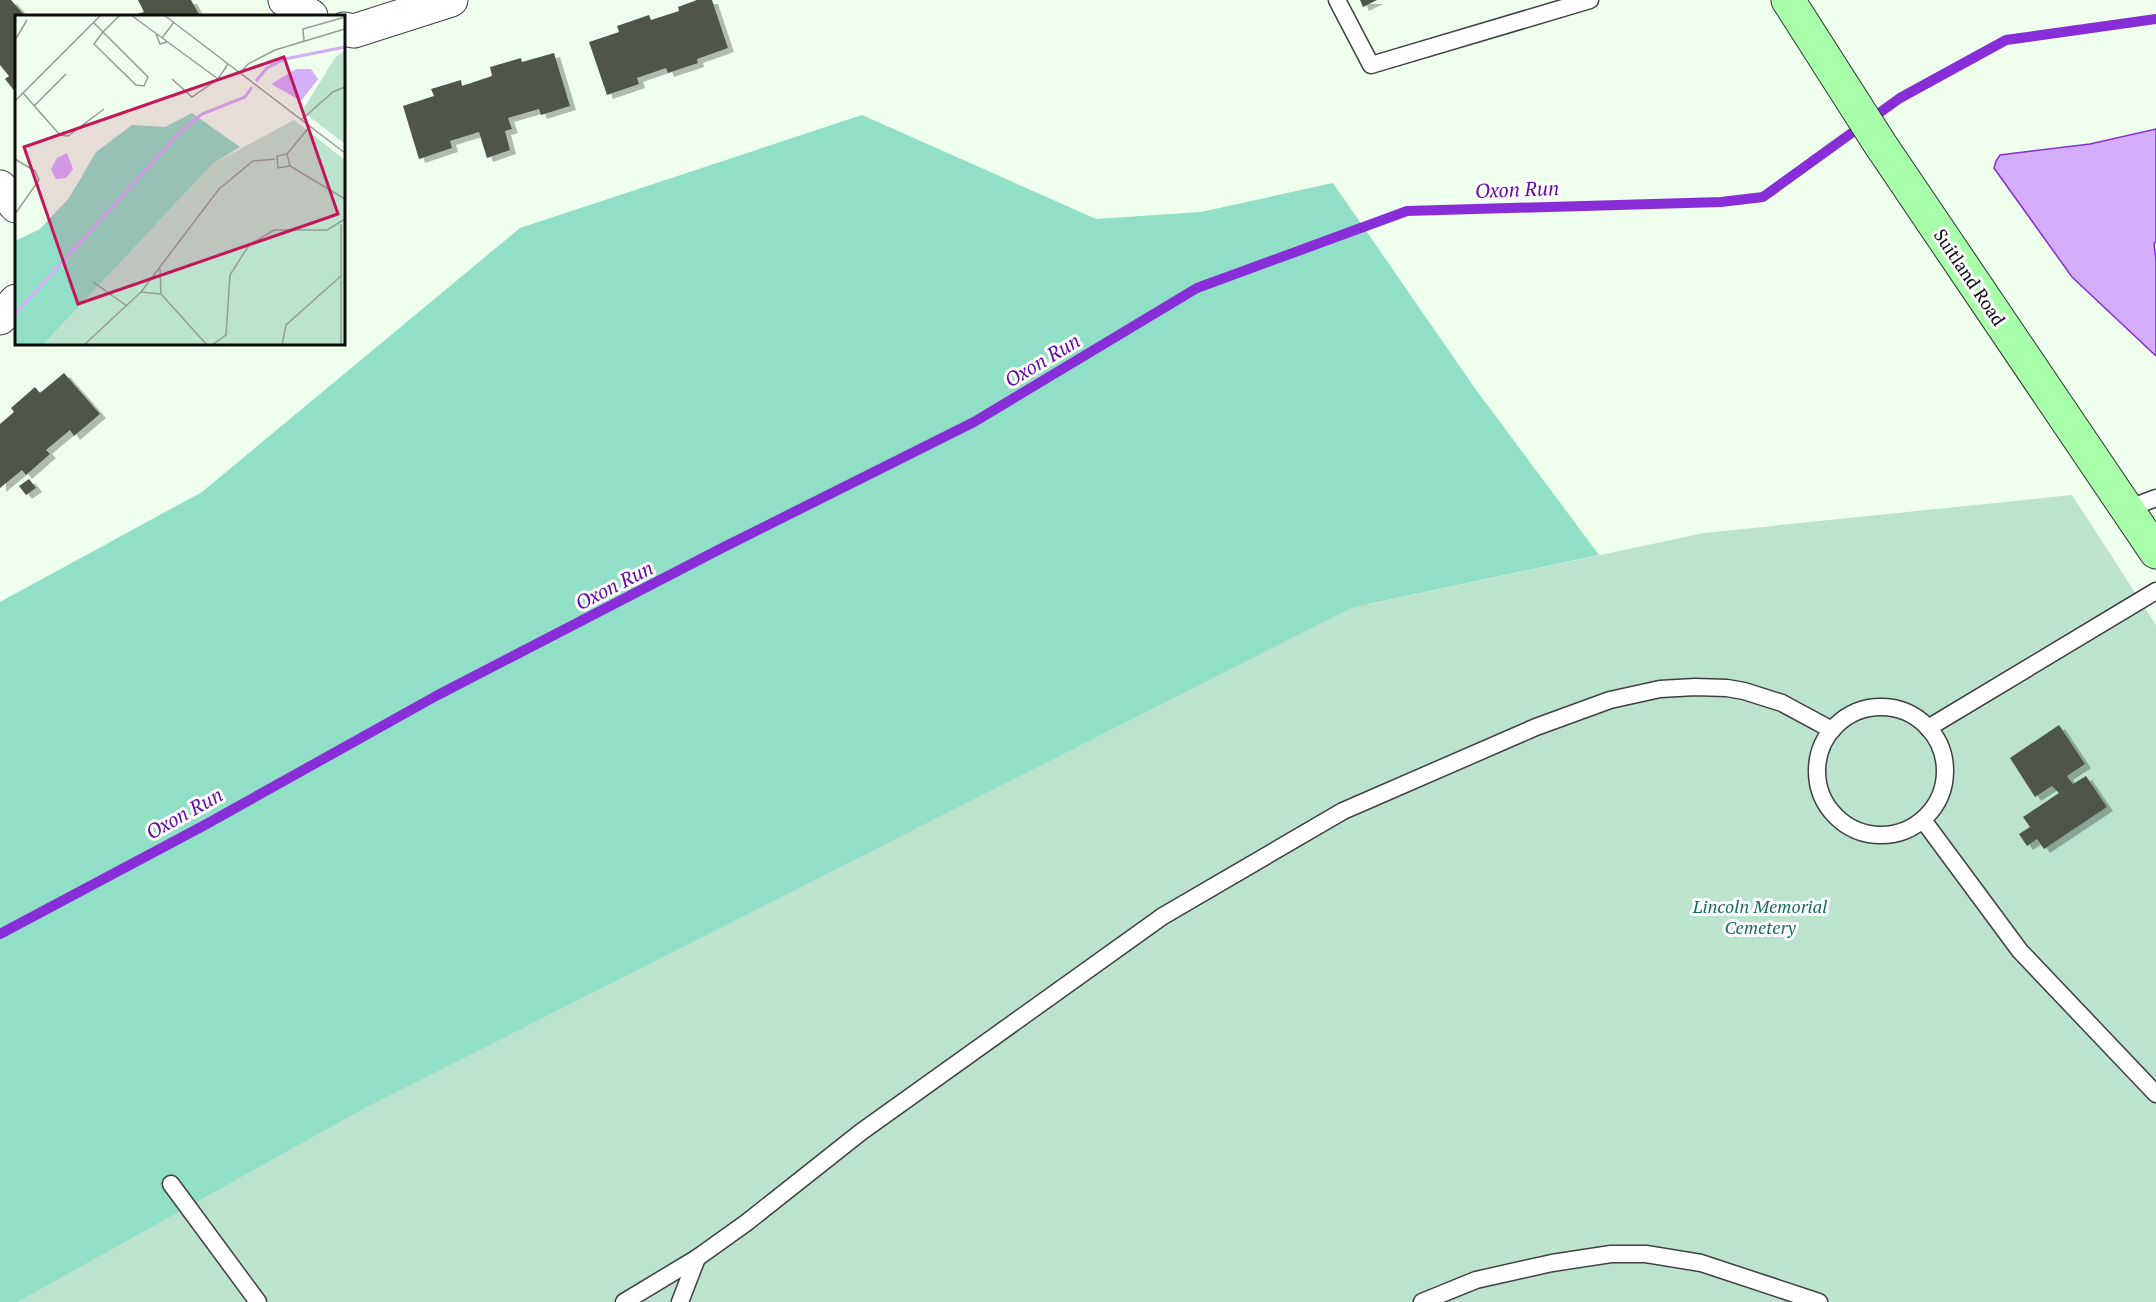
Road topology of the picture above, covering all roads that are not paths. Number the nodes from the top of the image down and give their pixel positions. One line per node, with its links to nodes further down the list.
1 (285, 0): 6 (street)
2 (451, 0): 7 (street)
3 (1337, 0): 4 (lane)
4 (1590, 0)
5 (1794, 2): 12 (main road, Suitland Road)
6 (309, 15)
7 (345, 29)
8 (0, 188): 9 (street)
9 (15, 205)
10 (15, 303): 11 (street)
11 (0, 318)
12 (2142, 503): 13 (main road, Suitland Road)
13 (2156, 552)
14 (2156, 591): 15 (lane)
15 (1928, 728): 16 (lane); 17 (lane)
16 (1832, 730): 17 (lane); 20 (lane)
17 (1923, 820): 18 (lane)
18 (2156, 1094)
19 (171, 1184): 21 (lane)
20 (697, 1258): 22 (lane); 23 (lane)
21 (258, 1302)
22 (624, 1302)
23 (680, 1302)
24 (1422, 1302): 25 (lane)
25 (1819, 1302)

